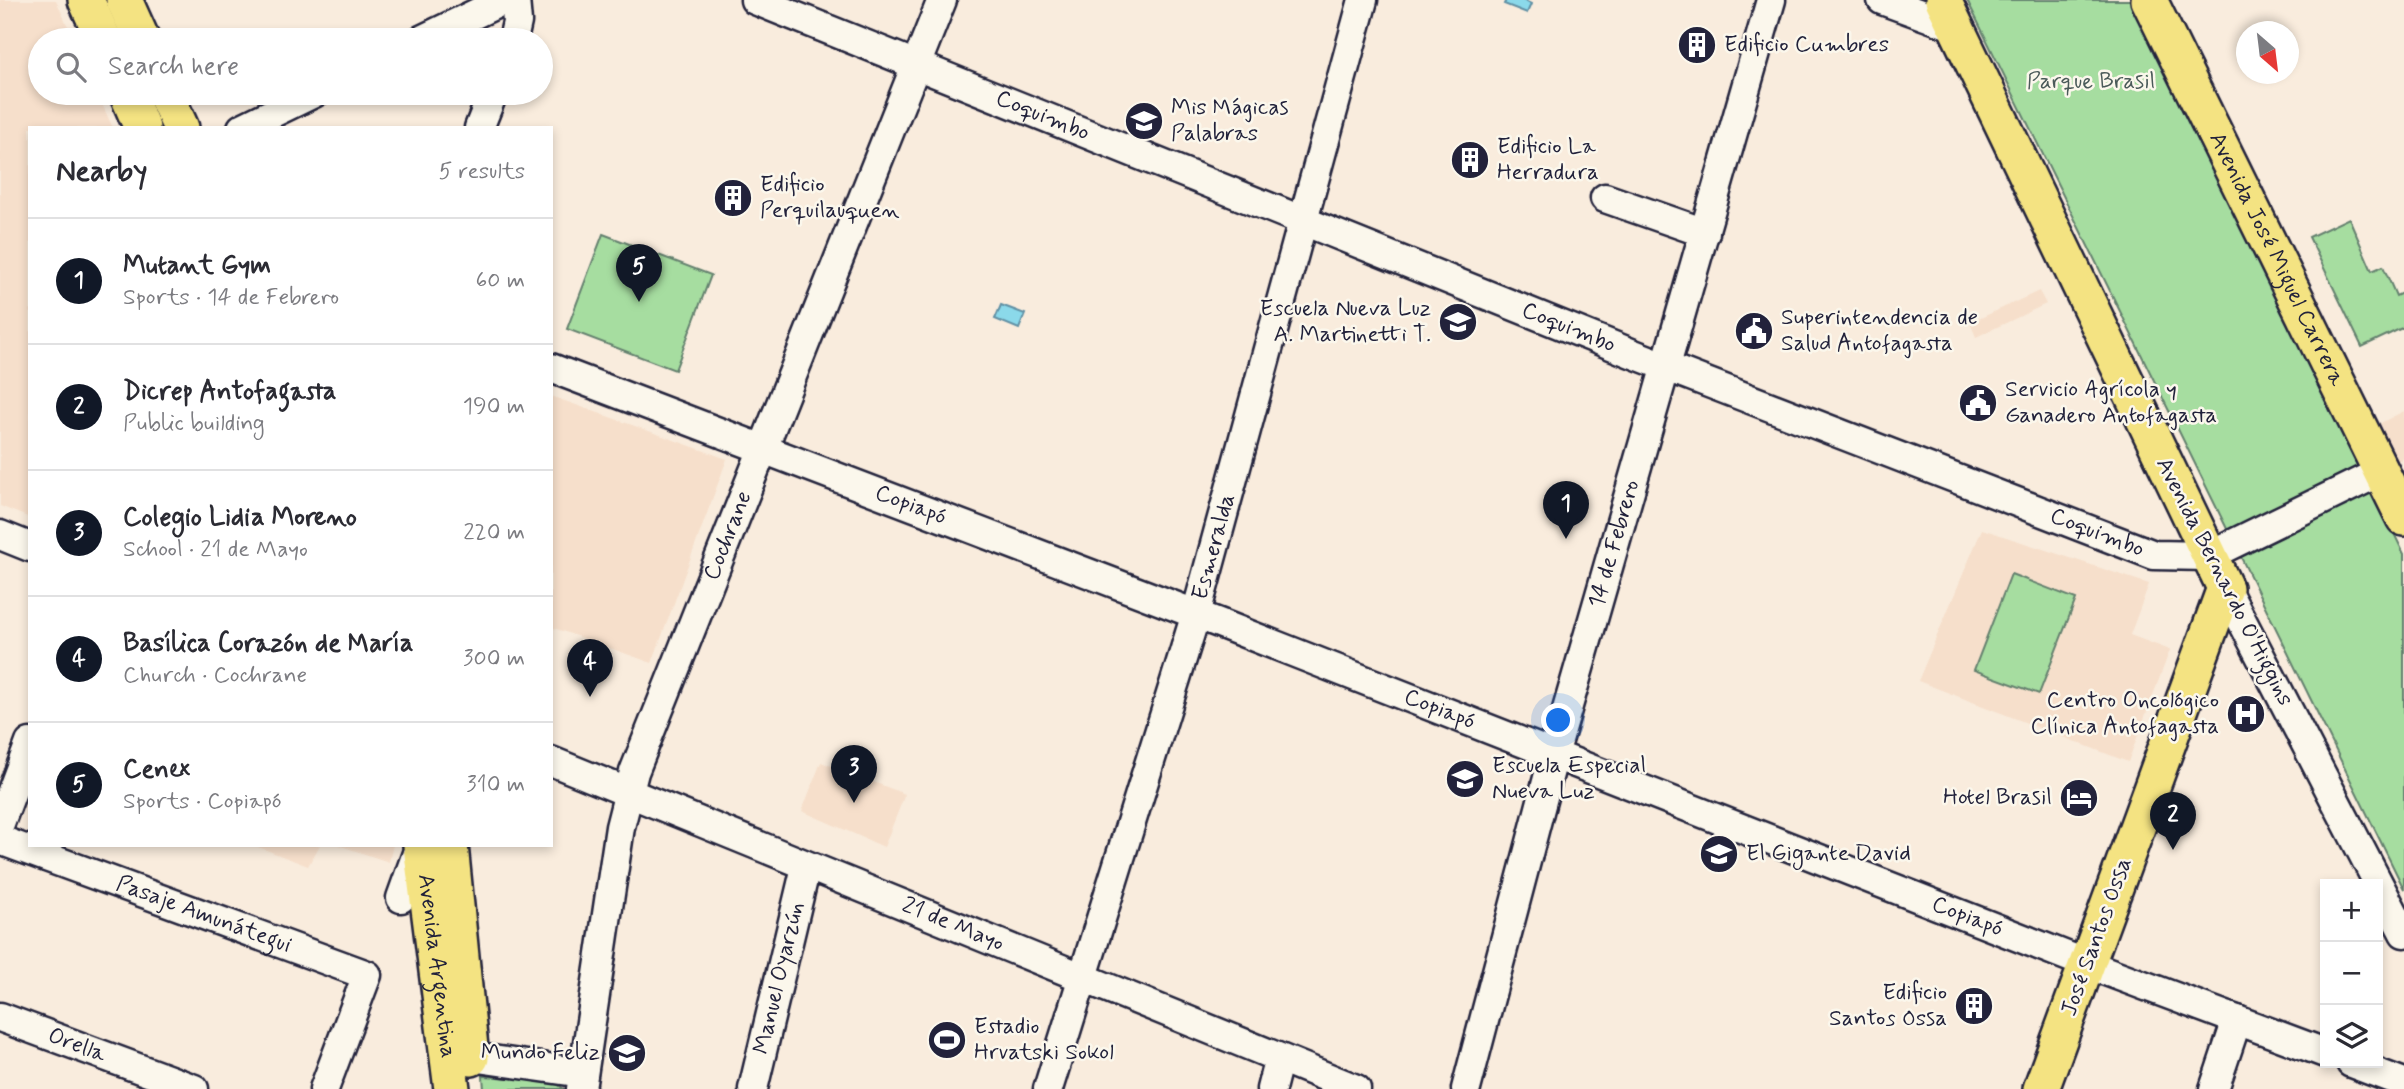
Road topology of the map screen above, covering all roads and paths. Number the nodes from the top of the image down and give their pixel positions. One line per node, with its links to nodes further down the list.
1 (86, 0): 12 (main road)
2 (124, 0): 13 (main road)
3 (504, 0): 14 (street)
4 (515, 0): 15 (street)
5 (755, 0): 16 (street, Coquimbo)
6 (942, 0): 16 (street, Cochrane)
7 (1363, 0): 26 (street, Esmeralda)
8 (1771, 0): 27 (street, 14 de Febrero)
9 (1882, 0): 11 (street)
10 (2150, 0): 31 (main road, Avenida José Miguel Carrera)
11 (1949, 13): 35 (main road, Avenida Bernardo O'Higgins)
12 (99, 28)
13 (137, 28)
14 (446, 28)
15 (516, 28)
16 (918, 65): 26 (street, Coquimbo); 30 (street, Cochrane)
17 (132, 105): 21 (main road)
18 (170, 105): 22 (main road)
19 (289, 105): 23 (street)
20 (488, 105): 24 (street)
21 (141, 126)
22 (180, 126)
23 (246, 126)
24 (480, 126)
25 (1605, 198): 27 (street)
26 (1305, 219): 28 (street, Coquimbo); 37 (street, Esmeralda)
27 (1705, 233): 28 (street, 14 de Febrero)
28 (1668, 366): 35 (street, Coquimbo); 39 (street, 14 de Febrero)
29 (553, 369): 30 (street, Copiapó)
30 (763, 450): 37 (street, Copiapó); 41 (street, Cochrane)
31 (2382, 471): 32 (main road, Avenida José Miguel Carrera); 35 (street, Coquimbo)
32 (2404, 518)
33 (0, 535): 34 (street)
34 (28, 546)
35 (2208, 556): 36 (main road, Avenida Bernardo O'Higgins)
36 (2225, 588): 49 (street, Avenida Bernardo O'Higgins); 50 (main road, José Santos Ossa)
37 (1196, 614): 39 (street, Copiapó); 51 (street, Esmeralda)
38 (28, 748): 42 (street)
39 (1553, 755): 50 (street, Copiapó); 67 (street, 14 de Febrero)
40 (553, 762): 41 (street, 21 de Mayo)
41 (628, 795): 47 (street, 21 de Mayo); 58 (street, Cochrane)
42 (0, 823)
43 (0, 840): 61 (street, Pasaje Amunátegui)
44 (420, 847): 48 (street)
45 (421, 847): 62 (main road, Avenida Argentina)
46 (450, 847): 57 (main road, Avenida Argentina)
47 (806, 867): 51 (street, 21 de Mayo); 63 (street, Manuel Oyarzún)
48 (401, 898)
49 (2404, 933)
50 (2087, 964): 53 (street, Copiapó); 68 (main road, José Santos Ossa)
51 (1082, 978): 55 (street, 21 de Mayo); 64 (street, Esmeralda)
52 (0, 1017): 60 (street, Orella)
53 (2237, 1020): 54 (street, Copiapó); 69 (street)
54 (2320, 1051)
55 (1279, 1058): 65 (street); 66 (street, 21 de Mayo)
56 (2364, 1068): 59 (street)
57 (473, 1073): 58 (street)
58 (582, 1081)
59 (2404, 1083)
60 (194, 1089)
61 (324, 1089)
62 (452, 1089)
63 (753, 1089)
64 (1048, 1089)
65 (1271, 1089)
66 (1356, 1089)
67 (1466, 1089)
68 (2041, 1089)
69 (2214, 1089)

